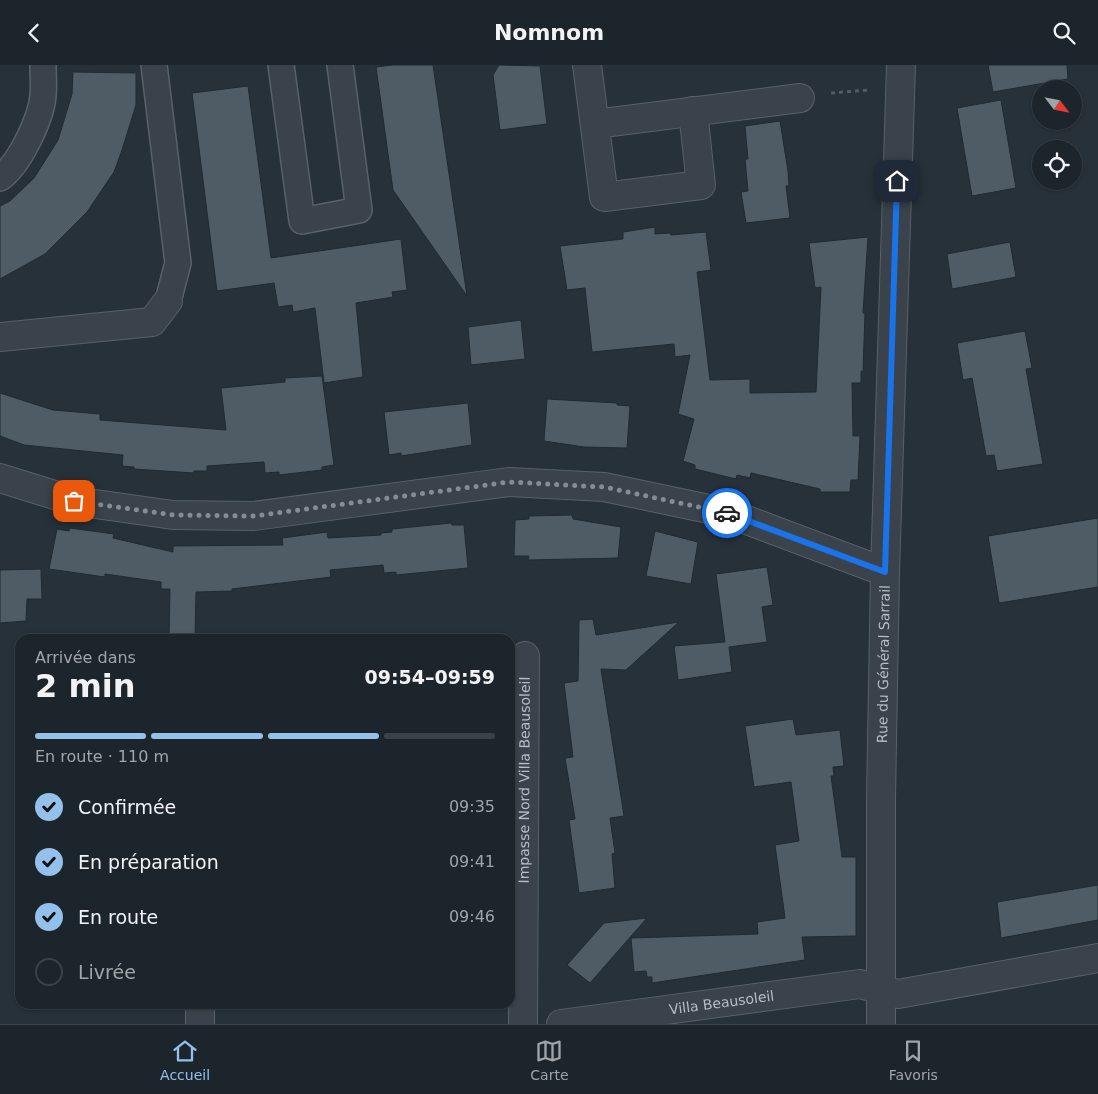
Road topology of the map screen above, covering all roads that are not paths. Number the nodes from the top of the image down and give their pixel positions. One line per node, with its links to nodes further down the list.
1 (43, 65): 10 (street)
2 (154, 65): 11 (street)
3 (281, 65): 4 (street)
4 (340, 65)
5 (587, 65): 9 (street)
6 (901, 65): 14 (street, Rue du Général Sarrail)
7 (813, 96): 8 (street)
8 (693, 111): 9 (street); 9 (street)
9 (595, 124)
10 (0, 177)
11 (168, 301): 12 (street)
12 (0, 337)
13 (0, 478): 14 (street)
14 (885, 572): 17 (street, Rue du Général Sarrail)
15 (525, 656): 20 (street, Impasse Nord Villa Beausoleil)
16 (1098, 958): 17 (street, Villa Beausoleil)
17 (881, 990): 21 (street, Villa Beausoleil); 22 (street, Rue du Général Sarrail)
18 (200, 1009): 19 (street)
19 (200, 1024)
20 (523, 1024)
21 (561, 1024)
22 (882, 1024)

